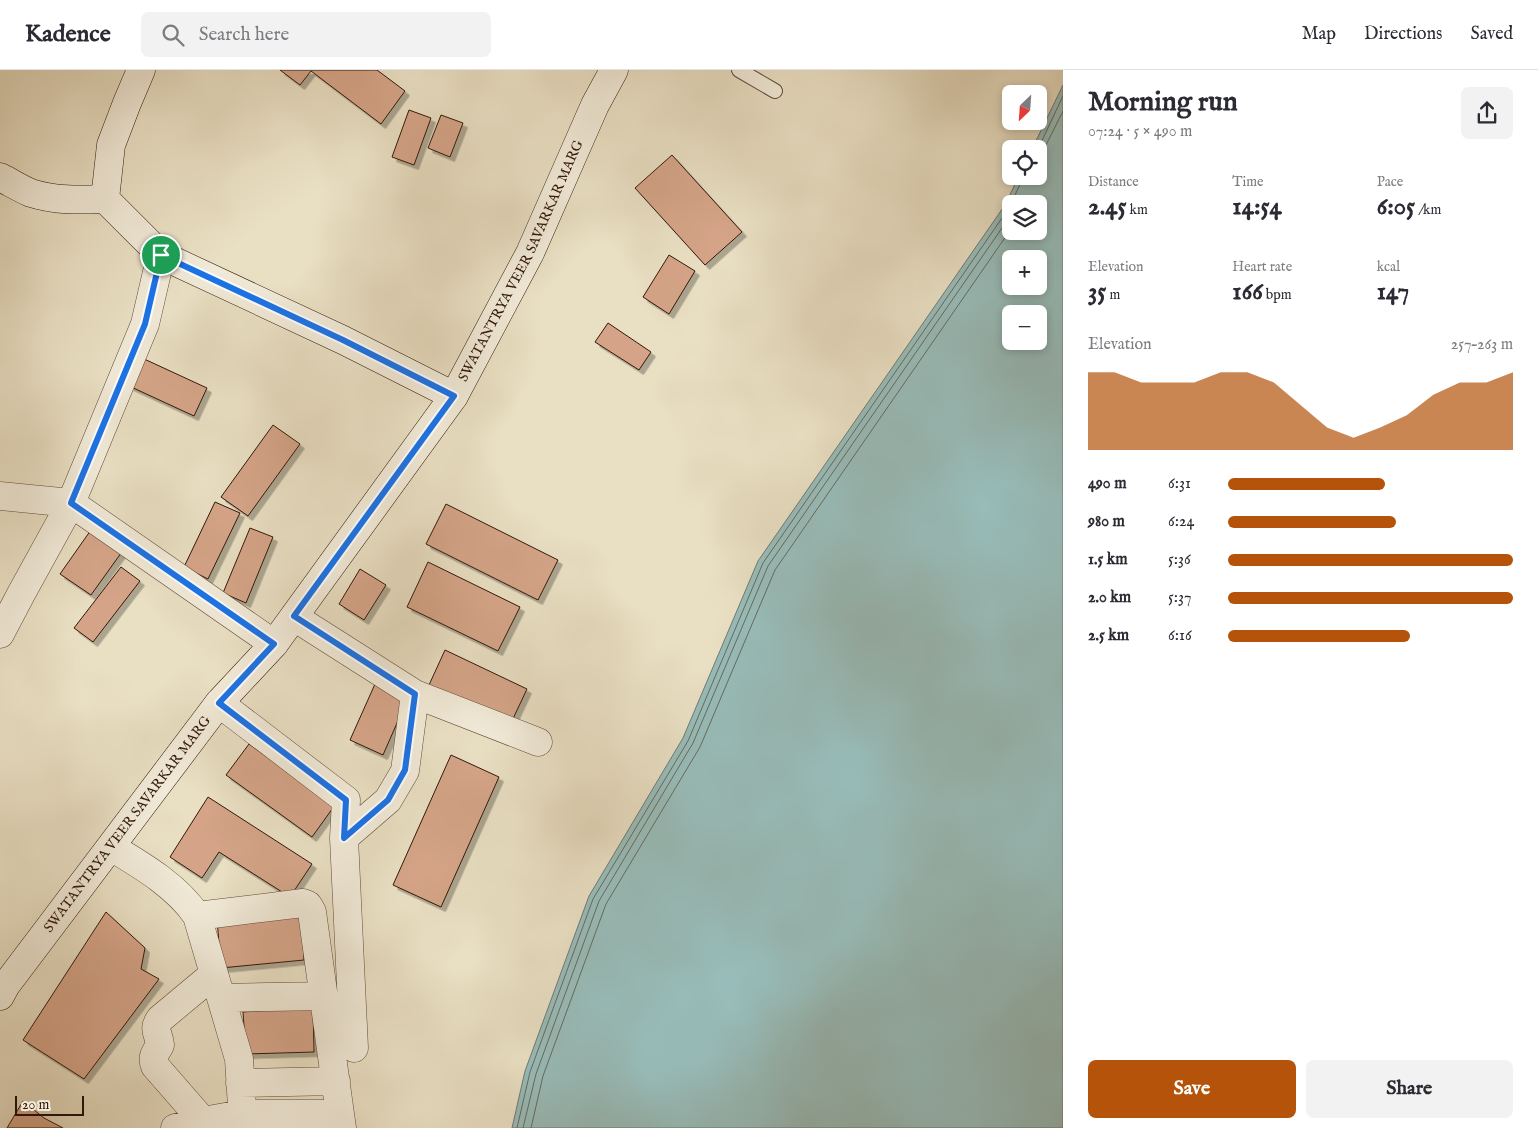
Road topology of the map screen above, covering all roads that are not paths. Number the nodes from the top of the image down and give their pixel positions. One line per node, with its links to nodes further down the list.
1 (141, 70): 6 (street)
2 (614, 70): 8 (street, SWATANTRYA VEER SAVARKAR MARG)
3 (739, 70): 4 (lane)
4 (775, 91)
5 (0, 177): 6 (street)
6 (105, 199): 7 (street)
7 (161, 255): 8 (street); 10 (street)
8 (454, 396): 11 (street, SWATANTRYA VEER SAVARKAR MARG)
9 (0, 496): 10 (street)
10 (71, 503): 12 (street); 13 (street)
11 (294, 616): 13 (street, SWATANTRYA VEER SAVARKAR MARG); 14 (street)
12 (0, 634)
13 (274, 644): 15 (street, SWATANTRYA VEER SAVARKAR MARG)
14 (415, 694): 16 (street); 17 (street)
15 (219, 703): 17 (street); 18 (street, SWATANTRYA VEER SAVARKAR MARG)
16 (538, 742)
17 (344, 838): 23 (street)
18 (111, 847): 19 (street); 21 (street, SWATANTRYA VEER SAVARKAR MARG)
19 (197, 916): 20 (street); 22 (street)
20 (217, 986): 22 (street); 25 (street); 26 (street)
21 (2, 987)
22 (324, 996): 24 (street)
23 (354, 1048)
24 (336, 1081): 25 (street); 28 (street)
25 (240, 1083): 27 (street)
26 (202, 1120): 27 (street); 29 (street)
27 (243, 1121): 28 (street)
28 (341, 1121)
29 (175, 1128)

